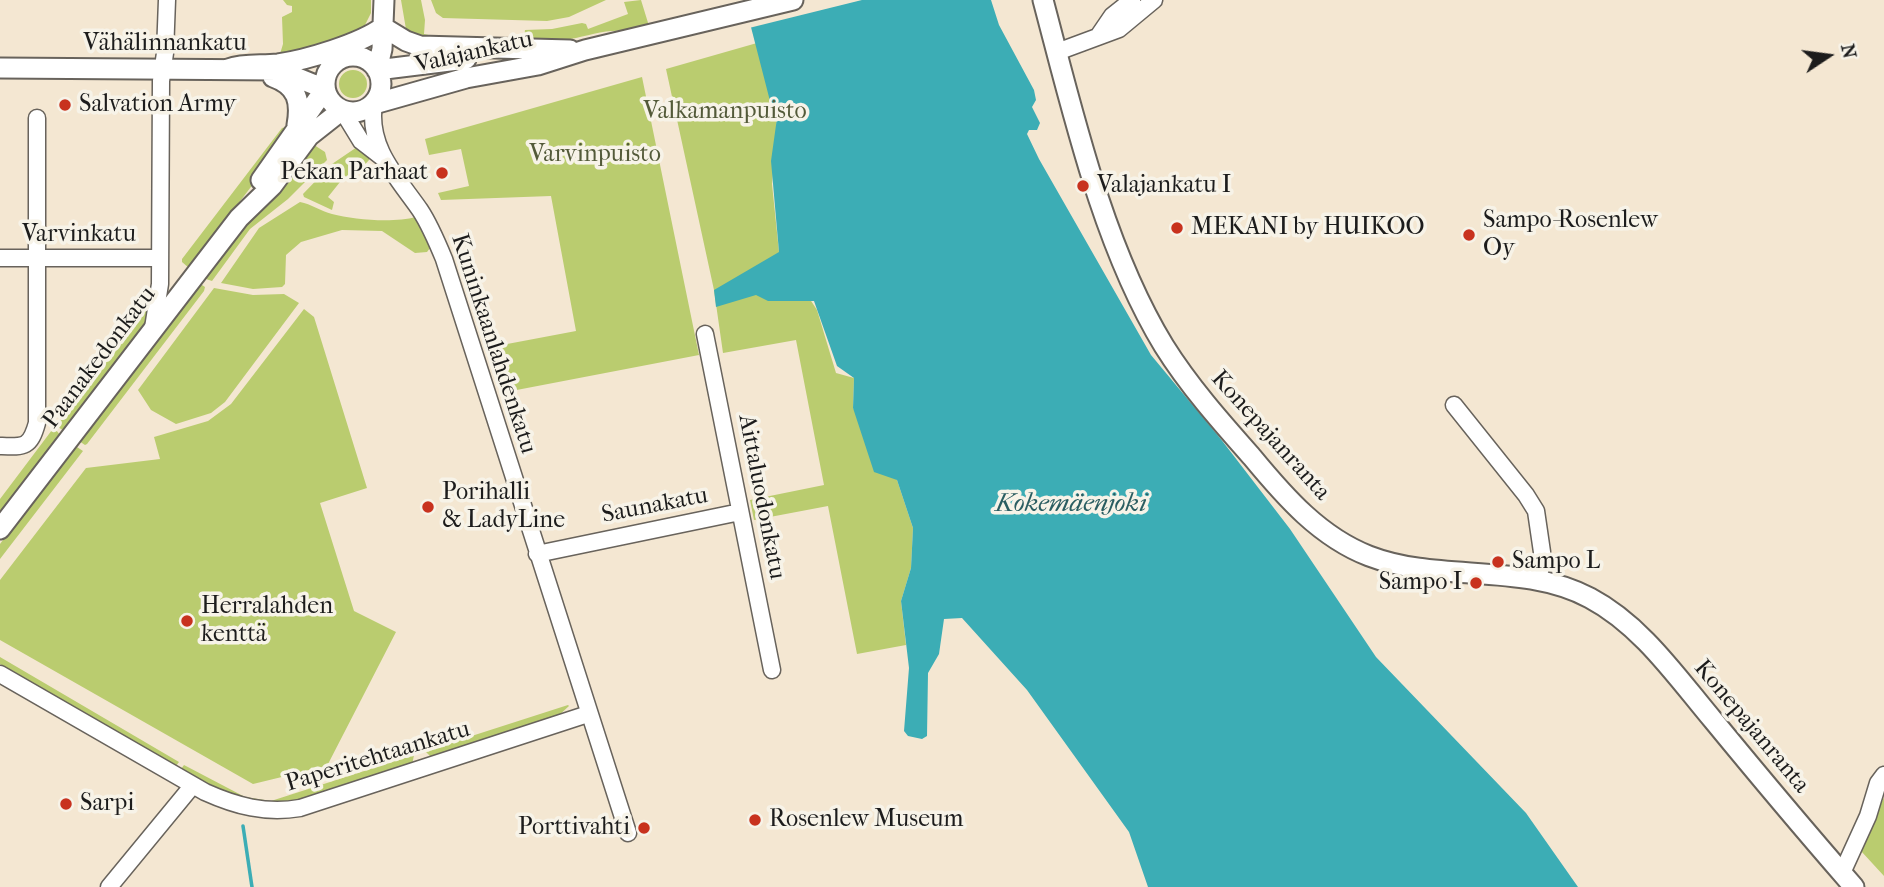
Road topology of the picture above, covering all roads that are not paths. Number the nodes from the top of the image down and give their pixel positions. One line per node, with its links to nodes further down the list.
1 (167, 0): 12 (street)
2 (384, 0): 7 (main road)
3 (793, 0): 9 (main road, Valajankatu)
4 (1043, 0): 10 (main road, Konepajanranta)
5 (1132, 0): 8 (street)
6 (1154, 0): 8 (street)
7 (383, 27): 9 (main road); 13 (main road); 14 (main road)
8 (1100, 35): 10 (street)
9 (585, 50): 14 (main road, Valajankatu); 16 (main road, Valajankatu)
10 (1057, 52): 32 (main road, Konepajanranta)
11 (0, 68): 12 (main road, Vähälinnankatu)
12 (163, 68): 13 (main road, Vähälinnankatu); 24 (street)
13 (228, 69): 15 (main road, Vähälinnankatu); 19 (main road)
14 (377, 70): 15 (main road); 16 (main road)
15 (325, 89): 17 (main road); 19 (main road, Paanakedonkatu)
16 (374, 104): 17 (main road); 20 (street, Kuninkaanlahdenkatu)
17 (342, 110): 20 (street, Kuninkaanlahdenkatu); 21 (main road, Paanakedonkatu)
18 (37, 118): 23 (street)
19 (296, 128): 21 (main road, Paanakedonkatu)
20 (384, 160): 31 (street, Kuninkaanlahdenkatu)
21 (239, 218): 25 (main road, Paanakedonkatu)
22 (0, 258): 23 (street, Varvinkatu)
23 (37, 258): 24 (street, Varvinkatu); 28 (street)
24 (159, 258): 25 (street)
25 (153, 328): 30 (main road, Paanakedonkatu)
26 (705, 334): 29 (street, Aittaluodonkatu)
27 (1454, 405): 32 (street)
28 (0, 446)
29 (740, 512): 31 (street, Saunakatu); 33 (street, Aittaluodonkatu)
30 (0, 529)
31 (537, 554): 35 (street, Kuninkaanlahdenkatu)
32 (1539, 581): 39 (main road, Konepajanranta)
33 (772, 670)
34 (0, 674): 37 (street, Paperitehtaankatu)
35 (588, 714): 37 (street, Paperitehtaankatu); 38 (street, Kuninkaanlahdenkatu)
36 (1884, 775): 39 (street)
37 (193, 785): 40 (street)
38 (628, 833)
39 (1848, 880)
40 (109, 887)

